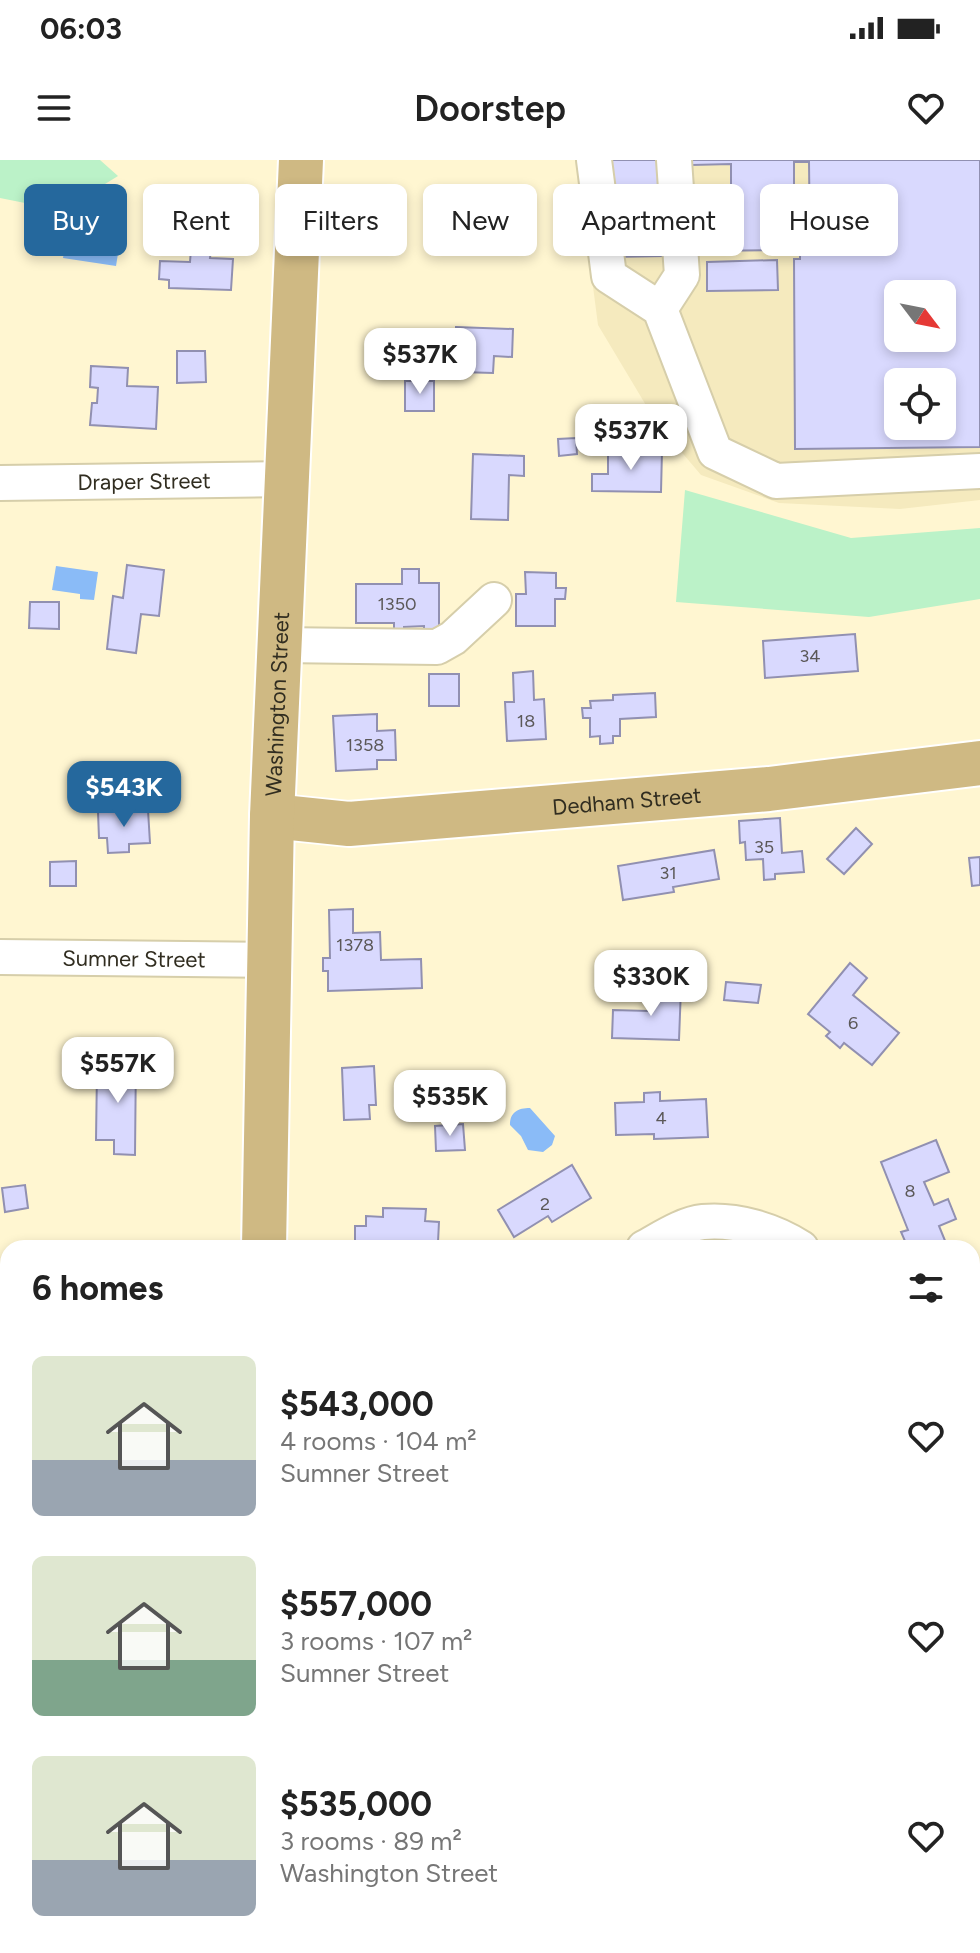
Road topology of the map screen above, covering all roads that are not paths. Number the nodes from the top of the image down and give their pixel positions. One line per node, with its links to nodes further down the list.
1 (301, 160): 6 (main road, Washington Street)
2 (594, 160): 4 (street)
3 (674, 160): 4 (street)
4 (660, 309): 5 (street)
5 (980, 471)
6 (286, 479): 7 (street, Draper Street); 9 (main road, Washington Street)
7 (0, 483)
8 (494, 600): 9 (street)
9 (279, 645): 11 (main road, Washington Street)
10 (980, 763): 11 (main road, Dedham Street)
11 (272, 816): 13 (main road, Washington Street)
12 (0, 957): 13 (street, Sumner Street)
13 (269, 960): 14 (main road, Washington Street)
14 (264, 1240)
15 (658, 1240): 16 (street)
16 (788, 1240)

